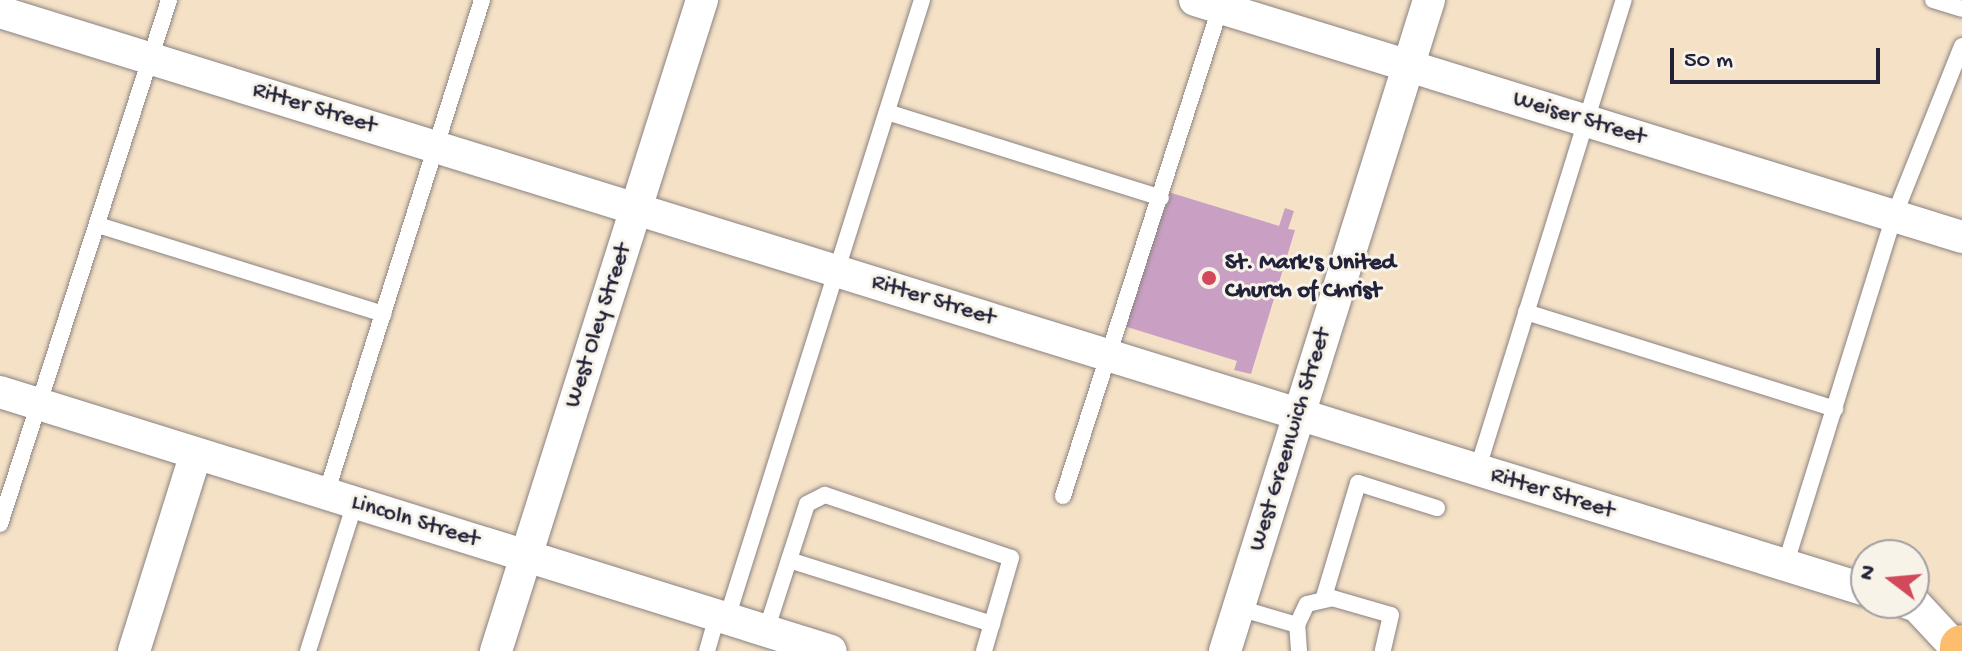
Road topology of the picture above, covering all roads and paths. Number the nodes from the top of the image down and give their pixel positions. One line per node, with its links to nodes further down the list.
1 (169, 0): 12 (lane)
2 (482, 0): 16 (lane)
3 (702, 0): 18 (street, West Oley Street)
4 (922, 0): 14 (lane)
5 (1429, 0): 13 (street, West Greenwich Street)
6 (1624, 0): 15 (lane)
7 (1933, 0): 9 (lane)
8 (1213, 3): 13 (street, Weiser Street); 17 (lane)
9 (1962, 9)
10 (0, 12): 12 (street, Ritter Street)
11 (1962, 46): 19 (lane)
12 (151, 58): 16 (street, Ritter Street); 20 (lane)
13 (1409, 66): 15 (street, Weiser Street); 29 (street, West Greenwich Street)
14 (887, 112): 17 (lane); 22 (lane)
15 (1587, 121): 19 (street, Weiser Street); 23 (lane)
16 (436, 147): 18 (street, Ritter Street); 24 (lane)
17 (1161, 198): 25 (lane)
18 (636, 209): 22 (street, Ritter Street); 36 (street, West Oley Street)
19 (1894, 216): 21 (street, Weiser Street); 28 (lane)
20 (98, 225): 24 (lane); 27 (lane)
21 (1962, 237)
22 (837, 271): 25 (street, Ritter Street); 42 (lane)
23 (1526, 312): 28 (lane); 31 (lane)
24 (383, 314): 33 (lane)
25 (1111, 355): 29 (street, Ritter Street); 32 (lane)
26 (0, 392): 27 (street, Lincoln Street)
27 (42, 405): 30 (street, Lincoln Street); 35 (lane)
28 (1835, 409): 38 (lane)
29 (1299, 416): 31 (street, Ritter Street); 41 (street, West Greenwich Street)
30 (196, 453): 33 (street, Lincoln Street); 48 (street)
31 (1477, 471): 38 (street, Ritter Street)
32 (1063, 496)
33 (340, 498): 36 (street, Lincoln Street); 49 (lane)
34 (1437, 508): 40 (lane)
35 (0, 524)
36 (526, 556): 42 (street, Lincoln Street); 50 (street, West Oley Street)
37 (789, 560): 44 (lane); 44 (lane); 46 (lane)
38 (1785, 566): 39 (street, Ritter Street)
39 (1850, 585)
40 (1323, 600): 45 (lane); 56 (lane)
41 (1239, 608): 45 (lane); 54 (street, West Greenwich Street)
42 (722, 617): 46 (street, Lincoln Street); 51 (lane)
43 (1930, 619): 47 (street)
44 (992, 624): 53 (lane)
45 (1297, 625): 55 (lane)
46 (766, 631): 52 (street, Lincoln Street)
47 (1961, 650)
48 (134, 651)
49 (308, 651)
50 (496, 651)
51 (707, 651)
52 (831, 651)
53 (984, 651)
54 (1225, 651)
55 (1299, 651)
56 (1383, 651)

